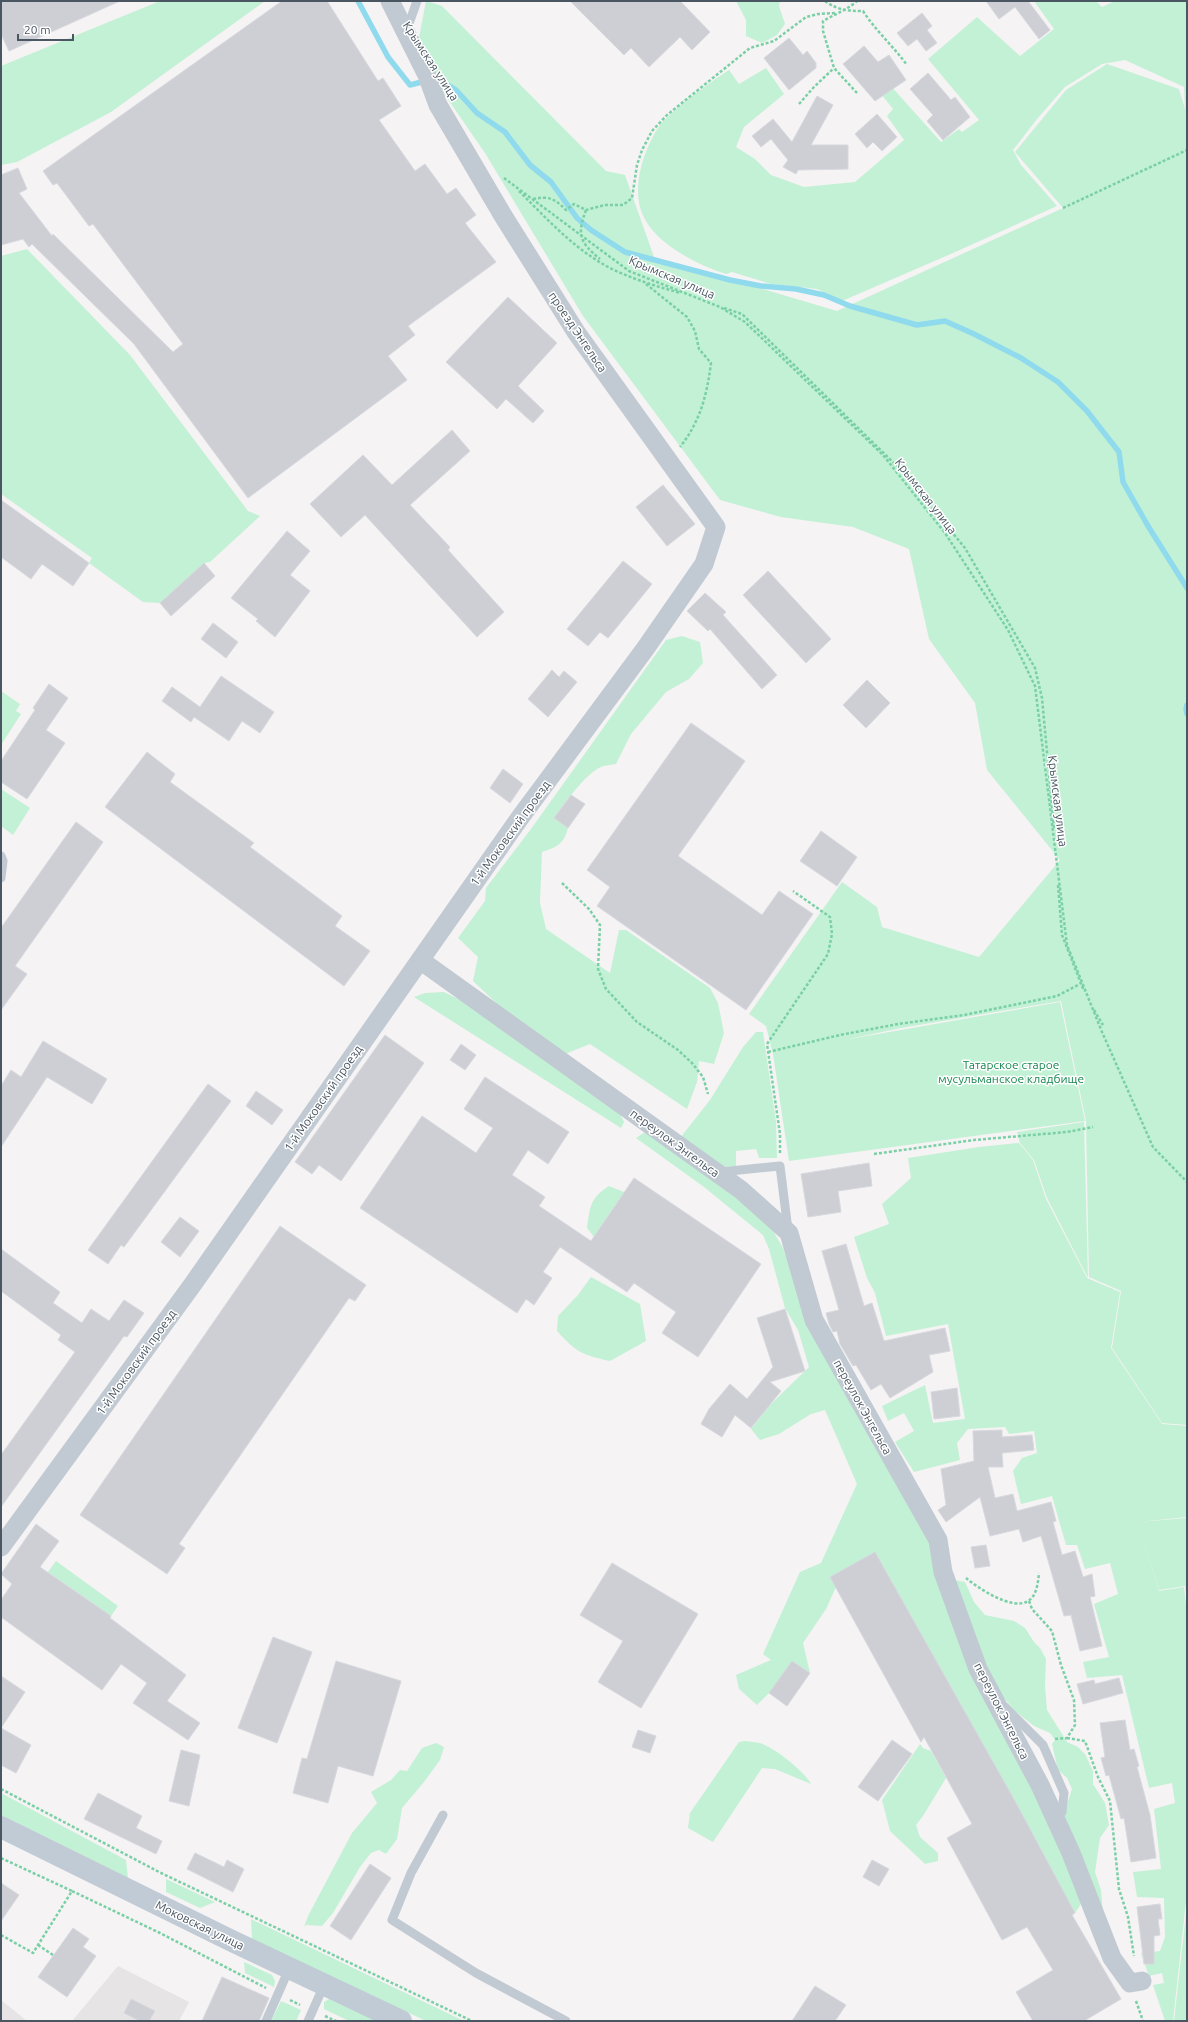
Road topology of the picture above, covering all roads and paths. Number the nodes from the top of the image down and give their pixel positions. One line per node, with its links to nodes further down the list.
1 (390, 1): 7 (street, проезд Энгельса)
2 (417, 1): 7 (lane)
3 (825, 1): 5 (path)
4 (857, 1): 5 (path)
5 (845, 11): 6 (path); 8 (path)
6 (836, 13): 9 (path); 17 (path)
7 (406, 32): 13 (street, проезд Энгельса)
8 (907, 65)
9 (834, 68): 10 (path); 11 (path)
10 (857, 94)
11 (799, 104)
12 (1187, 150): 16 (path)
13 (477, 173): 15 (path); 20 (street, проезд Энгельса)
14 (498, 174): 35 (path, Крымская улица)
15 (528, 200): 17 (path); 18 (path)
16 (1063, 208)
17 (586, 210): 18 (path)
18 (613, 269): 19 (path)
19 (645, 283): 20 (path); 27 (path)
20 (670, 462): 21 (street, проезд Энгельса)
21 (645, 649): 26 (street, 1-й Моковский проезд)
22 (1, 856): 23 (lane)
23 (1, 878)
24 (562, 883): 30 (path)
25 (793, 891): 29 (path)
26 (420, 960): 34 (street, переулок Энгельса); 37 (street, 1-й Моковский проезд)
27 (1080, 984): 28 (path); 29 (path)
28 (1103, 1025)
29 (768, 1052): 33 (path)
30 (708, 1094)
31 (1093, 1127): 32 (path)
32 (874, 1154)
33 (780, 1166): 34 (lane); 36 (lane)
34 (716, 1172): 36 (street, переулок Энгельса)
35 (1187, 1182)
36 (789, 1233): 41 (street, переулок Энгельса)
37 (1, 1547)
38 (1039, 1573): 40 (path)
39 (962, 1576): 40 (path)
40 (1029, 1601): 43 (path)
41 (989, 1690): 42 (lane); 45 (street, переулок Энгельса)
42 (1031, 1733): 43 (path); 45 (lane)
43 (1068, 1738): 54 (path)
44 (1, 1789): 62 (path)
45 (1054, 1814): 54 (street, переулок Энгельса)
46 (443, 1816): 63 (lane)
47 (1, 1827): 53 (street, Моковская улица)
48 (1, 1858): 49 (path)
49 (72, 1891): 51 (path); 56 (path)
50 (1, 1935): 51 (path)
51 (38, 1945): 52 (path)
52 (53, 1955)
53 (290, 1969): 55 (street, Моковская улица); 56 (lane)
54 (1136, 1982)
55 (324, 1985): 57 (lane); 61 (street, Моковская улица)
56 (278, 1994): 57 (path); 58 (lane)
57 (314, 2011): 59 (lane); 60 (path)
58 (266, 2021)
59 (308, 2021)
60 (336, 2021)
61 (401, 2021)
62 (472, 2021)
63 (566, 2021)

